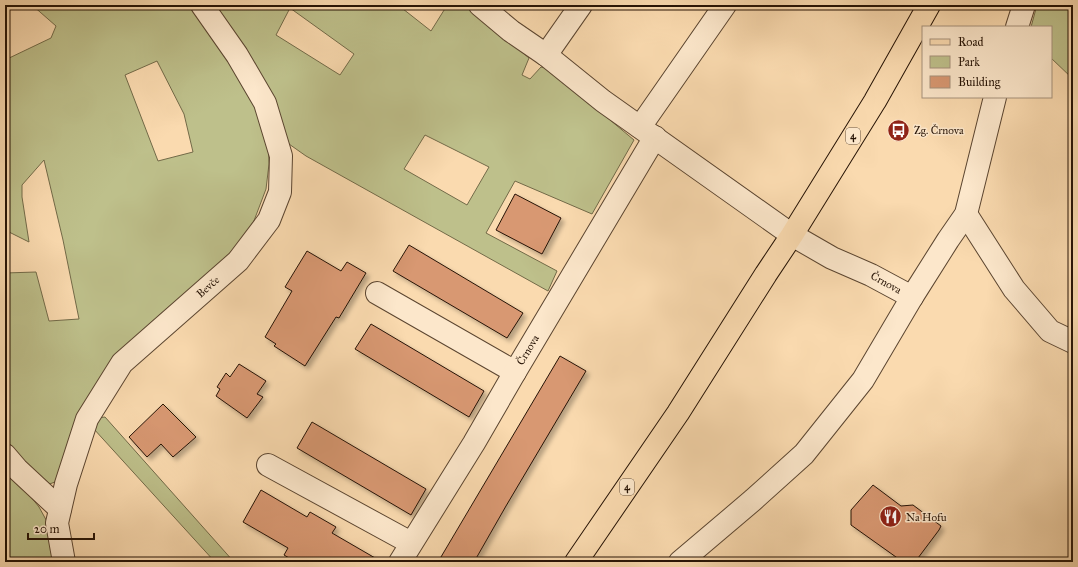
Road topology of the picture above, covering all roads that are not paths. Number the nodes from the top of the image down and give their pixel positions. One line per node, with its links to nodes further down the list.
1 (202, 5): 19 (street, Bevče)
2 (480, 5): 8 (street, Črnova)
3 (581, 5): 8 (street)
4 (725, 5): 10 (street, Črnova)
5 (929, 5): 12 (main road, 4)
6 (1024, 5): 7 (street)
7 (1017, 26)
8 (546, 55): 10 (street, Črnova)
9 (995, 98): 11 (street)
10 (647, 132): 12 (street, Črnova); 16 (street, Črnova)
11 (966, 214): 14 (street, Črnova); 15 (street)
12 (792, 235): 14 (street, Črnova); 23 (main road, 4)
13 (377, 293): 16 (street)
14 (912, 297): 24 (street)
15 (1073, 342)
16 (515, 372): 20 (street, Črnova)
17 (5, 455): 19 (street)
18 (268, 465): 20 (street)
19 (60, 509): 21 (street, Bevče)
20 (411, 543): 22 (street, Črnova)
21 (64, 562)
22 (400, 562)
23 (576, 562)
24 (680, 562)

